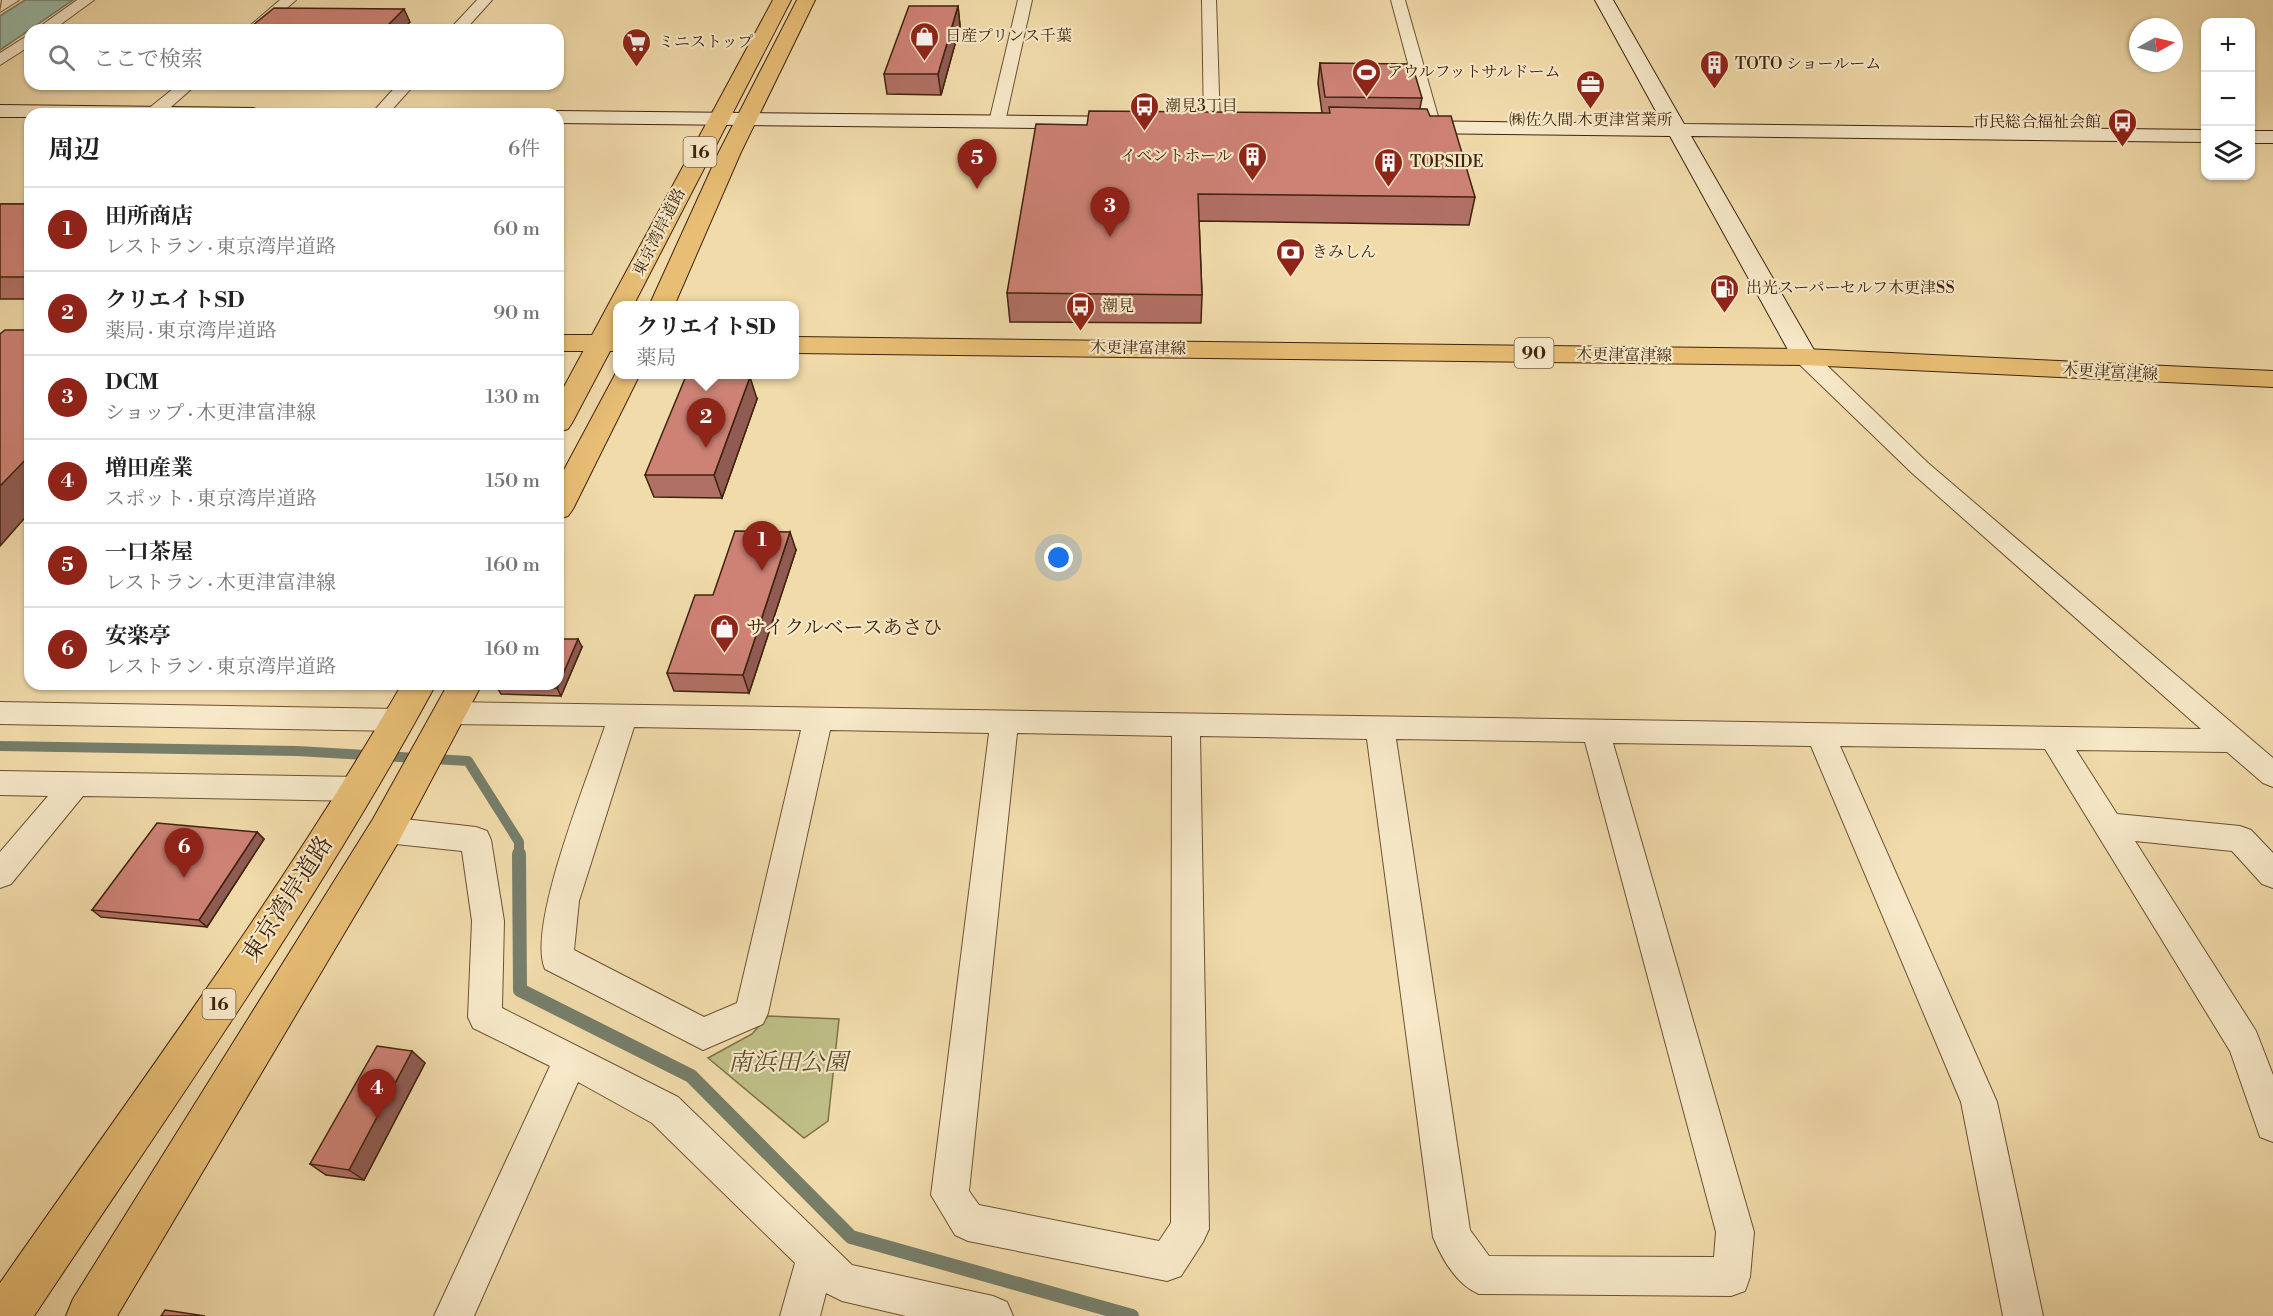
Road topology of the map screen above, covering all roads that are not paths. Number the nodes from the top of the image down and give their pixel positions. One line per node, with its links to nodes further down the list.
1 (12, 0): 11 (street)
2 (87, 0): 12 (street)
3 (289, 0): 13 (street)
4 (485, 0): 14 (street)
5 (782, 0): 24 (main road, 東京湾岸道路 / 16)
6 (806, 0): 25 (main road, 東京湾岸道路 / 16)
7 (1025, 0): 26 (street)
8 (1209, 0): 29 (street)
9 (1398, 0): 32 (street)
10 (1604, 0): 33 (street)
11 (0, 8)
12 (52, 24)
13 (260, 24)
14 (463, 24)
15 (24, 43): 16 (street)
16 (0, 60)
17 (182, 90): 19 (street)
18 (401, 90): 20 (street)
19 (160, 108)
20 (385, 108)
21 (0, 111): 22 (street)
22 (24, 111)
23 (564, 117): 24 (street)
24 (718, 119): 25 (street); 37 (main road, 東京湾岸道路 / 16)
25 (746, 120): 26 (street); 38 (main road, 東京湾岸道路 / 16)
26 (997, 122): 27 (street)
27 (1153, 123)
28 (1188, 124): 29 (street)
29 (1212, 124): 30 (street)
30 (1236, 124)
31 (1386, 126): 32 (street)
32 (1433, 127): 33 (street)
33 (1677, 130): 34 (street); 42 (street)
34 (2201, 136)
35 (2255, 137): 36 (street)
36 (2273, 137)
37 (623, 301)
38 (663, 301)
39 (564, 342): 40 (main road)
40 (609, 343): 45 (main road)
41 (799, 345): 42 (main road, 木更津富津線 / 90)
42 (1805, 357): 44 (main road, 木更津富津線 / 90); 59 (street)
43 (625, 379): 46 (main road)
44 (2273, 379)
45 (564, 414)
46 (564, 497)
47 (416, 690): 52 (main road, 東京湾岸道路 / 16)
48 (457, 698): 50 (street); 65 (main road)
49 (0, 713): 52 (street)
50 (623, 716): 51 (street); 51 (street)
51 (818, 719): 53 (street)
52 (400, 720): 63 (main road, 東京湾岸道路 / 16)
53 (1004, 724): 54 (street); 54 (street)
54 (1186, 726): 55 (street)
55 (1380, 728): 56 (street); 56 (street)
56 (1596, 732): 57 (street)
57 (1821, 735): 58 (street); 76 (street)
58 (2054, 739): 59 (street); 64 (street)
59 (2233, 741): 60 (street)
60 (2273, 776)
61 (0, 783): 62 (street)
62 (76, 784): 63 (street); 66 (street)
63 (360, 789): 71 (main road, 東京湾岸道路 / 16)
64 (2108, 826): 67 (street); 69 (street)
65 (386, 830): 68 (street); 72 (main road)
66 (0, 874)
67 (2273, 874)
68 (571, 1059): 70 (street); 73 (street)
69 (2273, 1124)
70 (816, 1256): 74 (street); 75 (street)
71 (6, 1316)
72 (90, 1316)
73 (454, 1316)
74 (800, 1316)
75 (993, 1316)
76 (2023, 1316)

